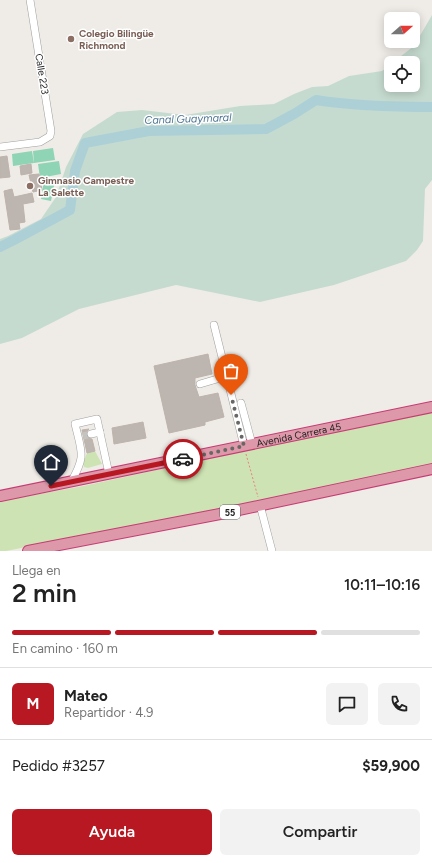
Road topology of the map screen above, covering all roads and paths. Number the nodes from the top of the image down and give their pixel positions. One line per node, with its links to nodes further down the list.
1 (30, 0): 2 (street, Calle 223)
2 (0, 147)
3 (214, 325): 10 (street)
4 (217, 379): 5 (street)
5 (200, 384)
6 (241, 403): 10 (street)
7 (432, 407): 10 (highway, Avenida Carrera 45)
8 (100, 432): 9 (street); 9 (street); 12 (street)
9 (84, 436): 13 (street)
10 (248, 445): 12 (highway, Avenida Carrera 45); 15 (path)
11 (432, 469): 15 (highway, 55)
12 (109, 474): 13 (highway, Avenida Carrera 45)
13 (71, 482): 14 (highway, Avenida Carrera 45)
14 (0, 496)
15 (260, 505): 16 (highway, 55); 19 (street)
16 (63, 544): 17 (highway, 55); 18 (street)
17 (28, 551)
18 (53, 551)
19 (272, 551)

